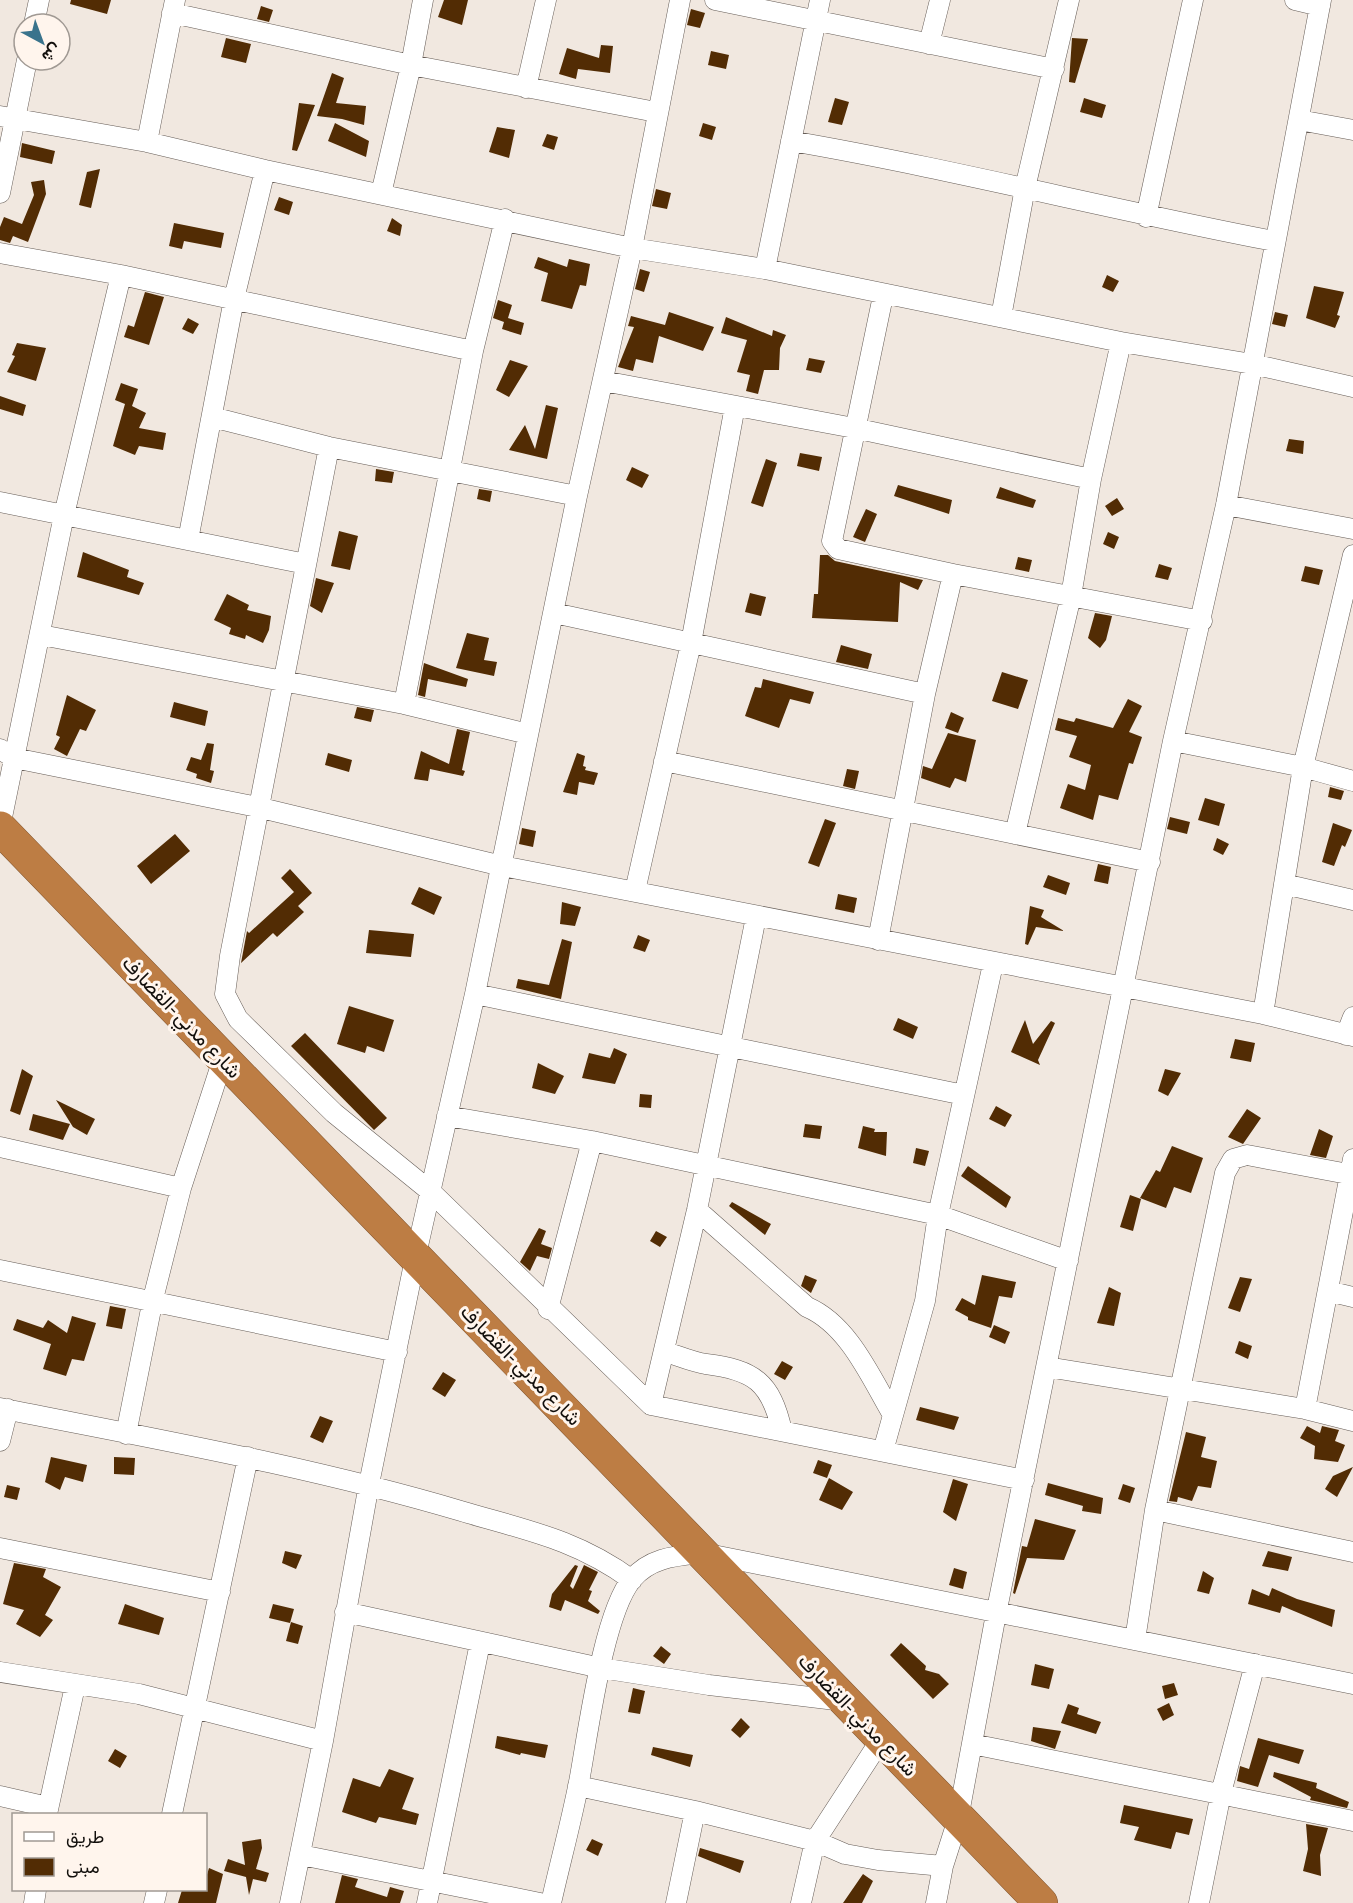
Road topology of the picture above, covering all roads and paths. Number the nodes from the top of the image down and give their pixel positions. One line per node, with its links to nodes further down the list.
1 (423, 0): 14 (street)
2 (546, 0): 17 (street)
3 (680, 0): 18 (street)
4 (715, 0): 12 (street)
5 (820, 0): 12 (street)
6 (940, 0): 13 (street)
7 (1069, 0): 15 (street)
8 (1193, 0): 28 (street)
9 (1294, 0): 10 (street)
10 (1321, 3): 20 (street)
11 (174, 6): 14 (street); 23 (street)
12 (816, 20): 13 (street); 22 (street)
13 (929, 44): 15 (street)
14 (411, 65): 17 (street); 27 (street)
15 (1054, 69): 25 (street)
16 (23, 72): 19 (street)
17 (526, 88): 18 (street)
18 (656, 112): 31 (street)
19 (7, 118): 23 (street); 26 (street)
20 (1299, 120): 21 (street); 30 (street)
21 (1353, 130)
22 (791, 141): 25 (street); 33 (street)
23 (147, 142): 24 (street)
24 (265, 170): 27 (street); 36 (street)
25 (1025, 188): 28 (street); 37 (street)
26 (0, 193)
27 (381, 194): 29 (street)
28 (1146, 216): 30 (street)
29 (505, 219): 31 (street); 39 (street)
30 (1274, 241): 40 (street)
31 (632, 248): 33 (street); 41 (street)
32 (0, 253): 34 (street)
33 (765, 269): 35 (street)
34 (121, 275): 36 (street); 52 (street)
35 (883, 296): 37 (street); 45 (street)
36 (234, 299): 39 (street); 44 (street)
37 (1001, 317): 38 (street)
38 (1121, 342): 40 (street); 48 (street)
39 (473, 351): 47 (street)
40 (1252, 364): 42 (street); 51 (street)
41 (603, 381): 43 (street); 49 (street)
42 (1353, 387)
43 (735, 406): 45 (street); 62 (street)
44 (212, 417): 46 (street); 54 (street)
45 (854, 428): 48 (street); 57 (street)
46 (329, 447): 47 (street); 56 (street)
47 (449, 470): 49 (street); 65 (street)
48 (1091, 479): 58 (street)
49 (577, 496): 59 (street)
50 (0, 502): 52 (street)
51 (1226, 505): 53 (street); 60 (street)
52 (64, 515): 54 (street); 61 (street)
53 (1353, 529)
54 (188, 540): 56 (street)
55 (1353, 555): 70 (street)
56 (306, 564): 63 (street)
57 (953, 574): 58 (street); 64 (street)
58 (1071, 596): 60 (street); 75 (street)
59 (554, 613): 62 (street); 66 (street)
60 (1202, 621): 67 (street)
61 (41, 635): 63 (street); 68 (street)
62 (691, 643): 64 (street); 69 (street)
63 (284, 680): 65 (street); 72 (street)
64 (925, 694): 73 (street)
65 (404, 704): 66 (street)
66 (528, 735): 77 (street)
67 (1173, 741): 70 (street); 76 (street)
68 (7, 753): 72 (street); 74 (street)
69 (664, 761): 73 (street); 79 (street)
70 (1303, 767): 71 (street); 78 (street)
71 (1353, 781)
72 (257, 807): 77 (street); 97 (street)
73 (903, 813): 75 (street); 82 (street)
74 (0, 827): 89 (highway, شارع مدني -القضارف)
75 (1015, 834): 76 (street)
76 (1150, 862): 84 (street)
77 (502, 866): 79 (street); 85 (street)
78 (1284, 884): 80 (street); 86 (street)
79 (635, 891): 81 (street)
80 (1353, 900)
81 (756, 917): 82 (street); 88 (street)
82 (878, 940): 83 (street)
83 (993, 964): 84 (street); 90 (street)
84 (1124, 988): 86 (street); 101 (street)
85 (475, 994): 88 (street); 91 (street)
86 (1263, 1014): 87 (street)
87 (1351, 1029)
88 (732, 1047): 90 (street); 94 (street)
89 (223, 1059): 96 (street); 100 (highway, شارع مدني -القضارف)
90 (964, 1095): 99 (street)
91 (447, 1116): 92 (street); 97 (street)
92 (592, 1141): 94 (street); 106 (street)
93 (0, 1147): 96 (street)
94 (704, 1167): 98 (street); 99 (street)
95 (1352, 1169): 103 (street); 110 (street)
96 (182, 1188): 105 (street)
97 (430, 1191): 100 (street); 106 (street)
98 (697, 1210): 108 (street); 114 (street)
99 (938, 1215): 101 (street); 114 (street)
100 (415, 1259): 107 (street); 126 (highway, شارع مدني -القضارف)
101 (1068, 1261): 109 (street)
102 (0, 1270): 105 (street)
103 (1328, 1291): 104 (street); 113 (street)
104 (1353, 1297)
105 (153, 1299): 107 (street); 117 (street)
106 (549, 1309): 111 (street)
107 (397, 1352): 122 (street)
108 (666, 1352): 111 (street); 116 (street)
109 (1047, 1367): 110 (street); 121 (street)
110 (1179, 1390): 113 (street); 123 (street)
111 (651, 1405): 116 (street)
112 (4, 1409): 117 (street); 118 (street)
113 (1305, 1409): 115 (street)
114 (893, 1415): 119 (street)
115 (1353, 1421)
116 (782, 1431): 119 (street)
117 (126, 1434): 120 (street)
118 (0, 1441)
119 (883, 1451): 121 (street)
120 (248, 1456): 122 (street); 128 (street)
121 (1024, 1480): 130 (street)
122 (369, 1484): 127 (street); 129 (street)
123 (1155, 1510): 125 (street); 131 (street)
124 (0, 1548): 128 (street)
125 (1353, 1552)
126 (703, 1553): 127 (street); 130 (street); 138 (highway, شارع مدني -القضارف)
127 (632, 1580): 134 (street)
128 (220, 1592): 139 (street)
129 (345, 1612): 132 (street); 141 (street)
130 (996, 1614): 131 (street); 142 (street)
131 (1135, 1640): 133 (street)
132 (480, 1643): 134 (street); 154 (street)
133 (1255, 1664): 136 (street); 144 (street)
134 (601, 1668): 138 (street); 143 (street)
135 (0, 1672): 137 (street)
136 (1353, 1684)
137 (75, 1686): 139 (street); 146 (street)
138 (844, 1701): 140 (highway, شارع مدني -القضارف)
139 (194, 1708): 141 (street); 148 (street)
140 (882, 1738): 149 (highway, شارع مدني -القضارف); 151 (street)
141 (323, 1741): 152 (street)
142 (972, 1744): 144 (street); 149 (street)
143 (578, 1786): 147 (street); 158 (street)
144 (1221, 1793): 150 (street); 163 (street)
145 (0, 1796): 146 (street)
146 (48, 1811)
147 (695, 1811): 151 (street); 159 (street)
148 (172, 1813)
149 (958, 1819): 153 (street); 162 (highway, شارع مدني -القضارف)
150 (1353, 1821)
151 (815, 1841): 153 (street); 160 (street)
152 (301, 1855): 154 (street); 155 (street)
153 (943, 1866): 161 (street)
154 (430, 1883): 156 (street); 157 (street)
155 (290, 1903)
156 (427, 1903)
157 (540, 1903)
158 (551, 1903)
159 (676, 1903)
160 (801, 1903)
161 (936, 1903)
162 (1041, 1903)
163 (1199, 1903)

